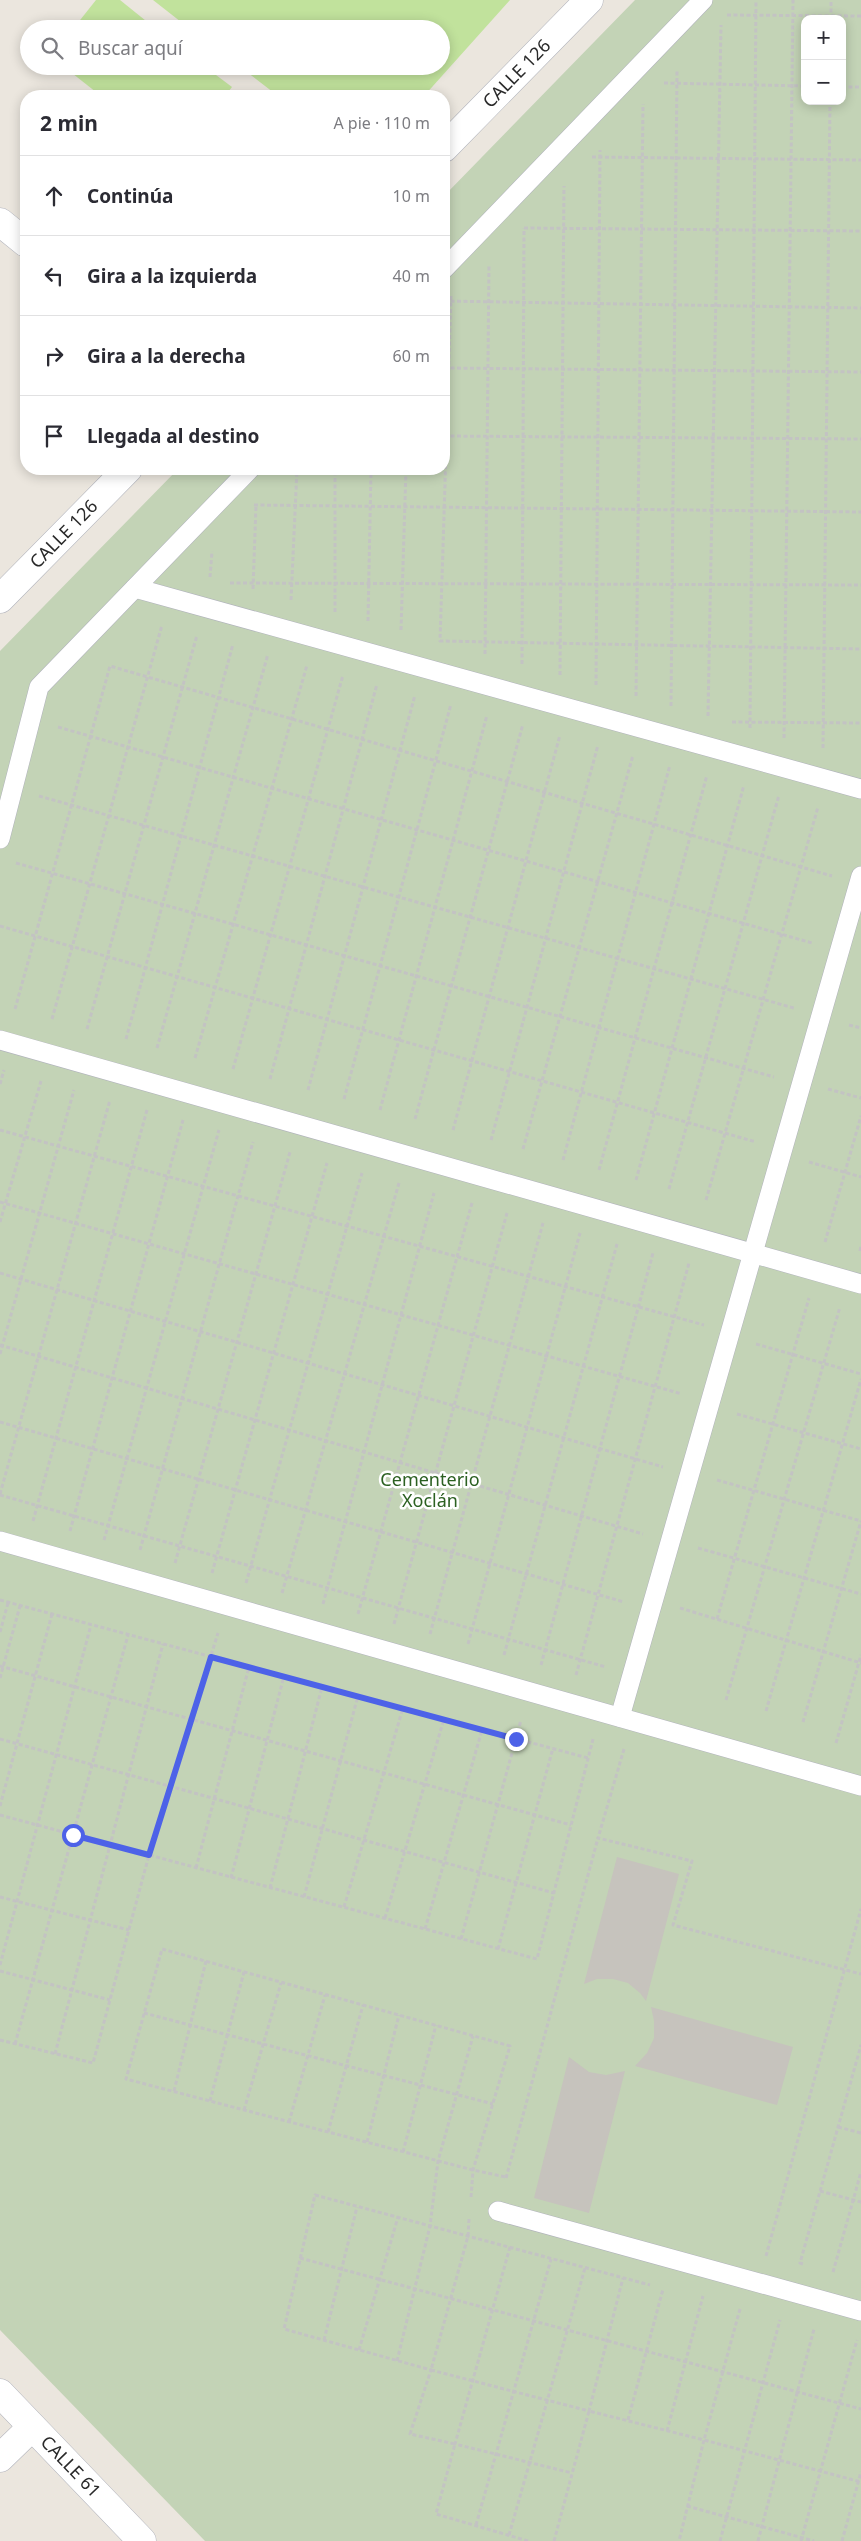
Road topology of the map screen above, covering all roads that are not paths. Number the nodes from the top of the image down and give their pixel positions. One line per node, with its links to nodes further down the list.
1 (589, 0): 3 (street, CALLE 126)
2 (703, 0): 6 (lane)
3 (450, 142)
4 (0, 222): 5 (street)
5 (20, 237)
6 (450, 262)
7 (122, 475): 10 (street, CALLE 126)
8 (244, 475): 9 (lane)
9 (135, 588): 11 (lane); 12 (lane)
10 (0, 599)
11 (861, 789)
12 (0, 839)
13 (861, 876): 15 (lane)
14 (0, 1040): 15 (lane)
15 (752, 1252): 16 (lane); 18 (lane)
16 (861, 1284)
17 (0, 1541): 18 (lane)
18 (626, 1719): 19 (lane)
19 (861, 1786)
20 (498, 2211): 21 (lane)
21 (861, 2311)
22 (0, 2393): 23 (street, CALLE 61)
23 (32, 2427): 24 (street); 25 (street, CALLE 61)
24 (0, 2458)
25 (142, 2541)

